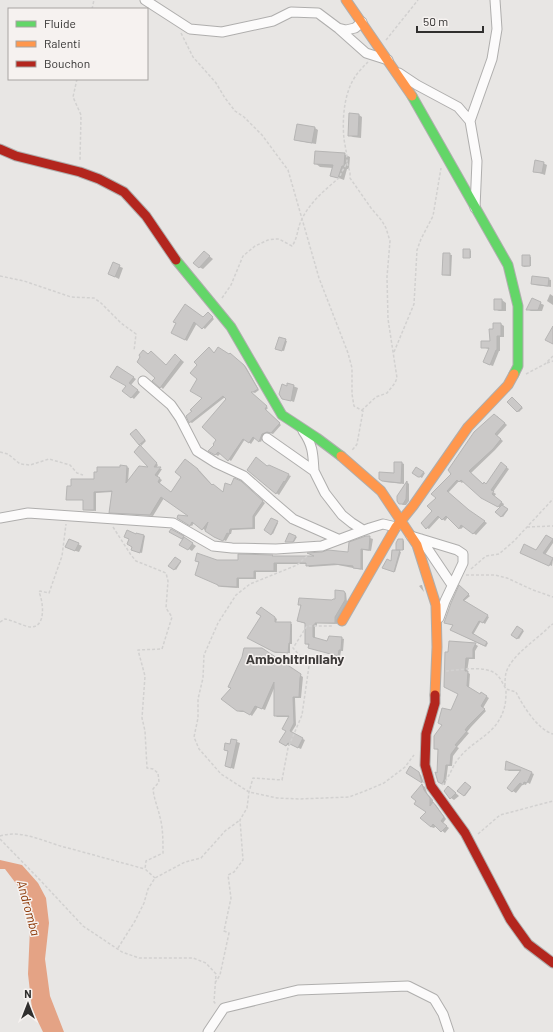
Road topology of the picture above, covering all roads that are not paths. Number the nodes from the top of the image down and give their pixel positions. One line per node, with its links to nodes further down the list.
1 (145, 0): 5 (street)
2 (346, 0): 4 (street)
3 (495, 0): 7 (street)
4 (362, 22): 5 (street); 6 (street)
5 (338, 28): 6 (street)
6 (388, 60): 7 (street); 9 (street)
7 (470, 121): 9 (street)
8 (0, 149): 11 (street)
9 (475, 208): 15 (street)
10 (143, 381): 18 (street)
11 (298, 426): 13 (street); 15 (street)
12 (267, 438): 13 (street)
13 (314, 471): 16 (street)
14 (0, 518): 18 (street)
15 (398, 524): 16 (street); 17 (street); 21 (street)
16 (363, 530): 18 (street)
17 (411, 536): 19 (street); 22 (street)
18 (338, 539)
19 (421, 539): 20 (street); 20 (street)
20 (452, 586): 22 (street)
21 (342, 621)
22 (436, 625): 23 (street)
23 (553, 963)
24 (208, 1032): 25 (street)
25 (449, 1032)

